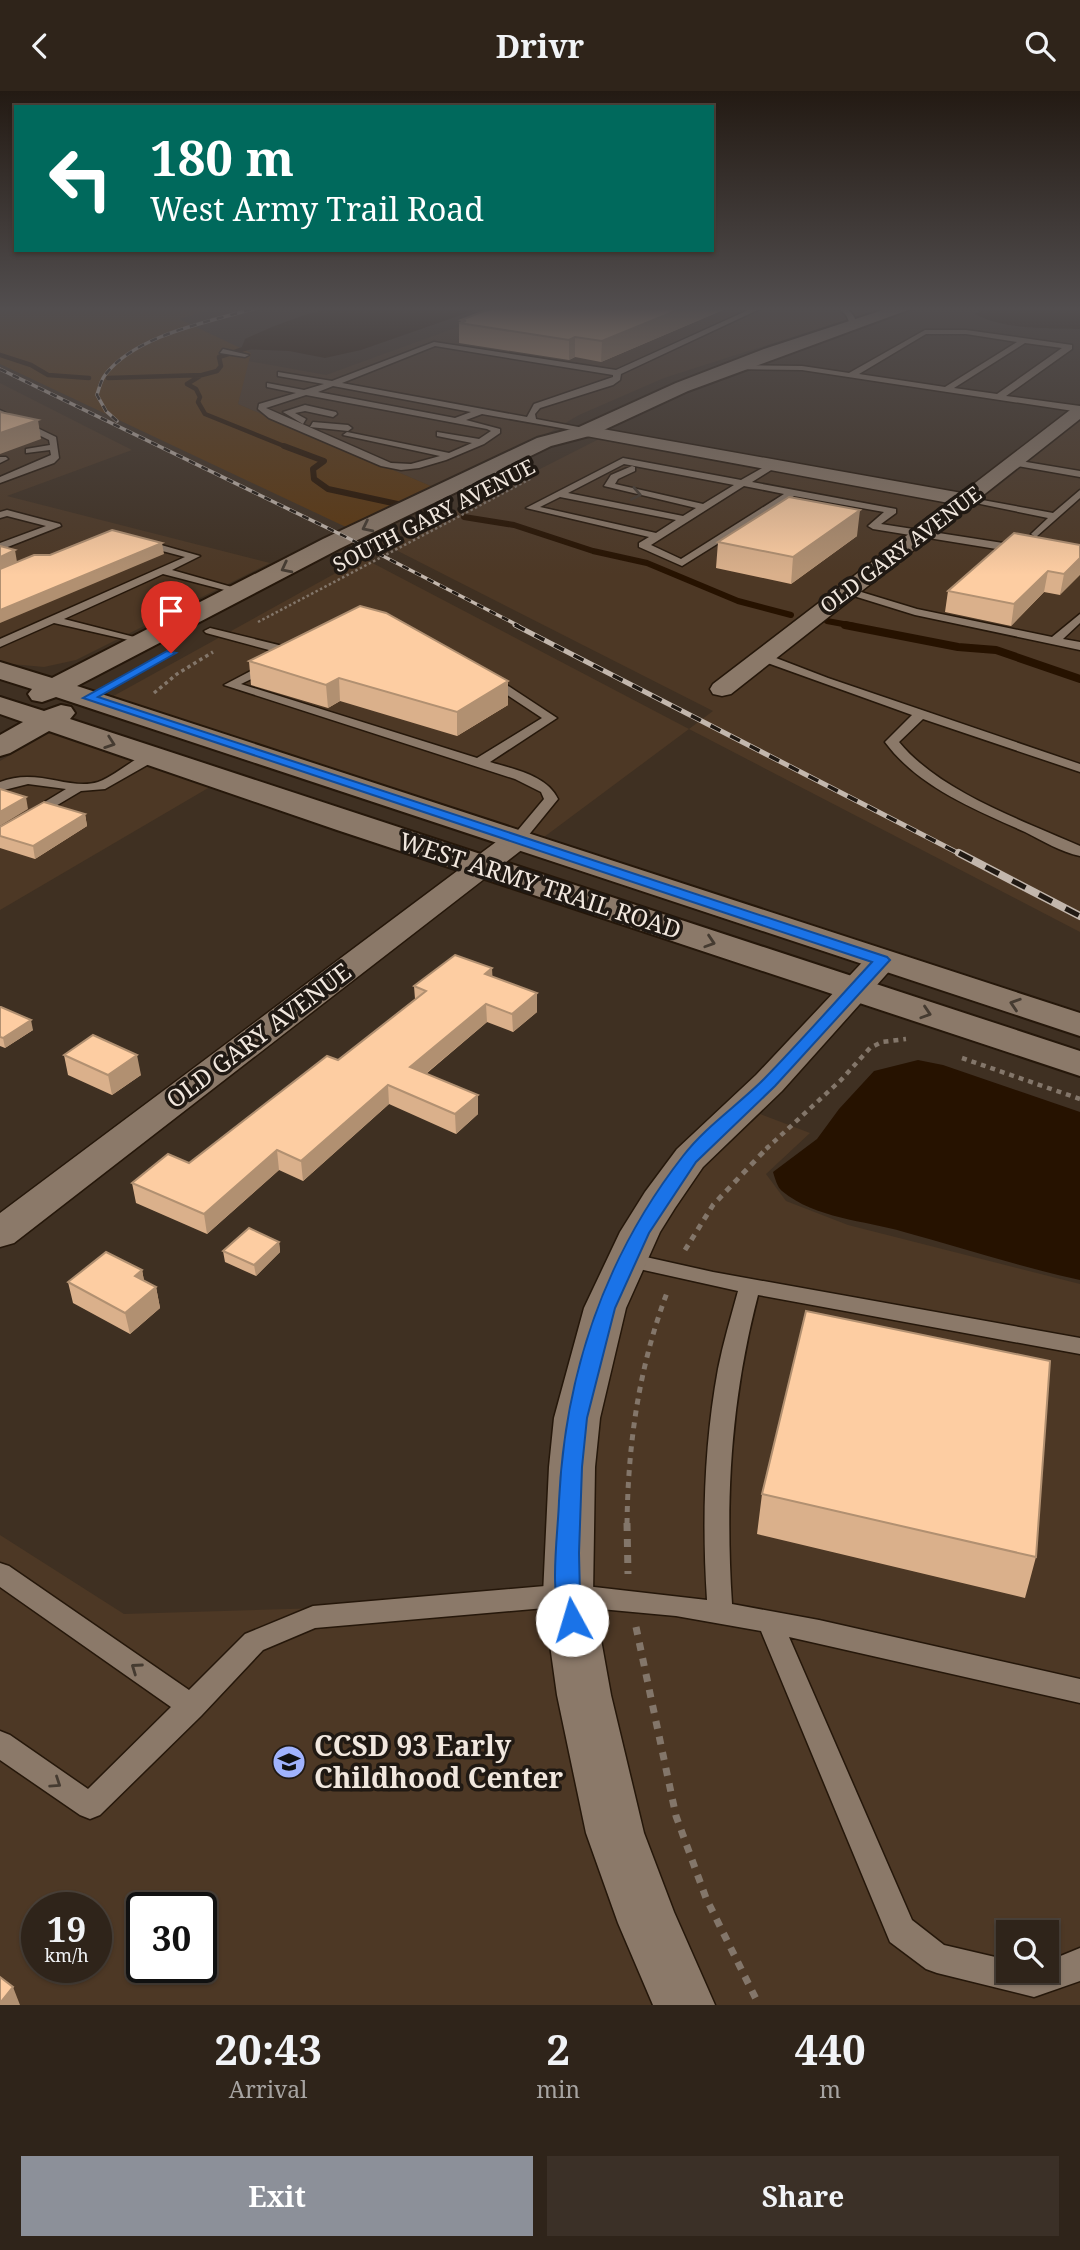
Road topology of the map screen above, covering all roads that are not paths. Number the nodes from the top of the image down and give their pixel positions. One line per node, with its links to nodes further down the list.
1 (296, 396): 10 (lane)
2 (307, 396): 11 (lane)
3 (329, 396): 16 (lane)
4 (402, 396): 13 (lane)
5 (568, 396): 17 (lane)
6 (666, 396): 18 (street)
7 (995, 396): 9 (lane)
8 (252, 397): 10 (lane)
9 (999, 397): 12 (lane)
10 (273, 401): 23 (lane)
11 (297, 408): 15 (lane); 23 (lane)
12 (1080, 410): 24 (street, OLD GARY AVENUE)
13 (482, 411): 16 (lane); 17 (lane)
14 (0, 413): 21 (lane)
15 (333, 414)
16 (457, 421): 20 (lane)
17 (532, 421): 18 (lane)
18 (586, 431): 26 (street); 46 (street, SOUTH GARY AVENUE, one-way to 46); 52 (street, SOUTH GARY AVENUE)
19 (440, 434): 20 (lane)
20 (482, 441): 23 (lane)
21 (54, 447): 22 (lane); 28 (lane)
22 (29, 451)
23 (454, 453)
24 (1015, 463): 27 (lane); 33 (street, OLD GARY AVENUE)
25 (642, 464): 29 (lane); 32 (lane); 34 (lane, one-way to 34)
26 (773, 465): 29 (lane); 33 (street)
27 (1080, 474)
28 (0, 480)
29 (743, 483): 30 (lane); 34 (lane)
30 (793, 492): 39 (lane); 40 (lane)
31 (1080, 493): 36 (lane)
32 (558, 494): 37 (lane); 40 (lane)
33 (966, 501): 36 (lane); 39 (street, OLD GARY AVENUE)
34 (704, 507): 37 (lane)
35 (0, 515): 42 (lane)
36 (1055, 516): 38 (lane)
37 (685, 519): 40 (lane)
38 (1036, 534)
39 (920, 535): 44 (lane); 47 (street, OLD GARY AVENUE)
40 (658, 536)
41 (130, 540): 45 (lane)
42 (6, 541): 43 (lane)
43 (0, 547)
44 (1030, 552)
45 (162, 571): 46 (lane); 49 (lane)
46 (240, 591): 53 (street, SOUTH GARY AVENUE)
47 (848, 591): 51 (lane); 56 (street, OLD GARY AVENUE)
48 (1080, 617): 51 (lane)
49 (52, 619): 50 (lane); 53 (lane)
50 (6, 635): 54 (lane)
51 (1055, 640): 55 (lane)
52 (213, 641): 59 (street, SOUTH GARY AVENUE); 67 (lane)
53 (142, 642): 60 (street, SOUTH GARY AVENUE)
54 (0, 643)
55 (1080, 646)
56 (763, 657): 61 (street, OLD GARY AVENUE); 63 (lane)
57 (0, 670): 60 (street, WEST ARMY TRAIL ROAD)
58 (481, 674): 67 (lane)
59 (111, 686): 60 (street, WEST ARMY TRAIL ROAD); 64 (street, SOUTH GARY AVENUE); 72 (street, WEST ARMY TRAIL ROAD)
60 (55, 687): 62 (street, SOUTH GARY AVENUE)
61 (722, 689)
62 (4, 710): 64 (street, WEST ARMY TRAIL ROAD)
63 (920, 714): 68 (lane); 73 (lane)
64 (46, 721): 65 (street, SOUTH GARY AVENUE); 66 (street, WEST ARMY TRAIL ROAD, one-way to 66)
65 (0, 747)
66 (151, 757): 70 (lane); 74 (street, WEST ARMY TRAIL ROAD)
67 (479, 763): 72 (lane)
68 (1080, 768)
69 (0, 787): 70 (lane)
70 (78, 787): 71 (lane)
71 (0, 835)
72 (518, 839): 74 (street, OLD GARY AVENUE); 75 (street, WEST ARMY TRAIL ROAD)
73 (1080, 852)
74 (482, 867): 75 (street, WEST ARMY TRAIL ROAD, one-way to 75); 78 (street, OLD GARY AVENUE)
75 (869, 975): 76 (street, WEST ARMY TRAIL ROAD, one-way to 75); 77 (street, WEST ARMY TRAIL ROAD, one-way to 77); 79 (street)
76 (1080, 1025)
77 (1080, 1064)
78 (0, 1233)
79 (628, 1260): 80 (lane); 83 (street)
80 (750, 1286): 81 (lane); 84 (lane)
81 (1080, 1346)
82 (0, 1573): 87 (lane, one-way to 82)
83 (568, 1595): 84 (lane); 87 (lane); 90 (street)
84 (720, 1613): 85 (lane)
85 (770, 1622): 86 (lane); 89 (lane)
86 (1080, 1691)
87 (192, 1707): 88 (lane, one-way to 87)
88 (0, 1744)
89 (1080, 1963)
90 (684, 2005)

